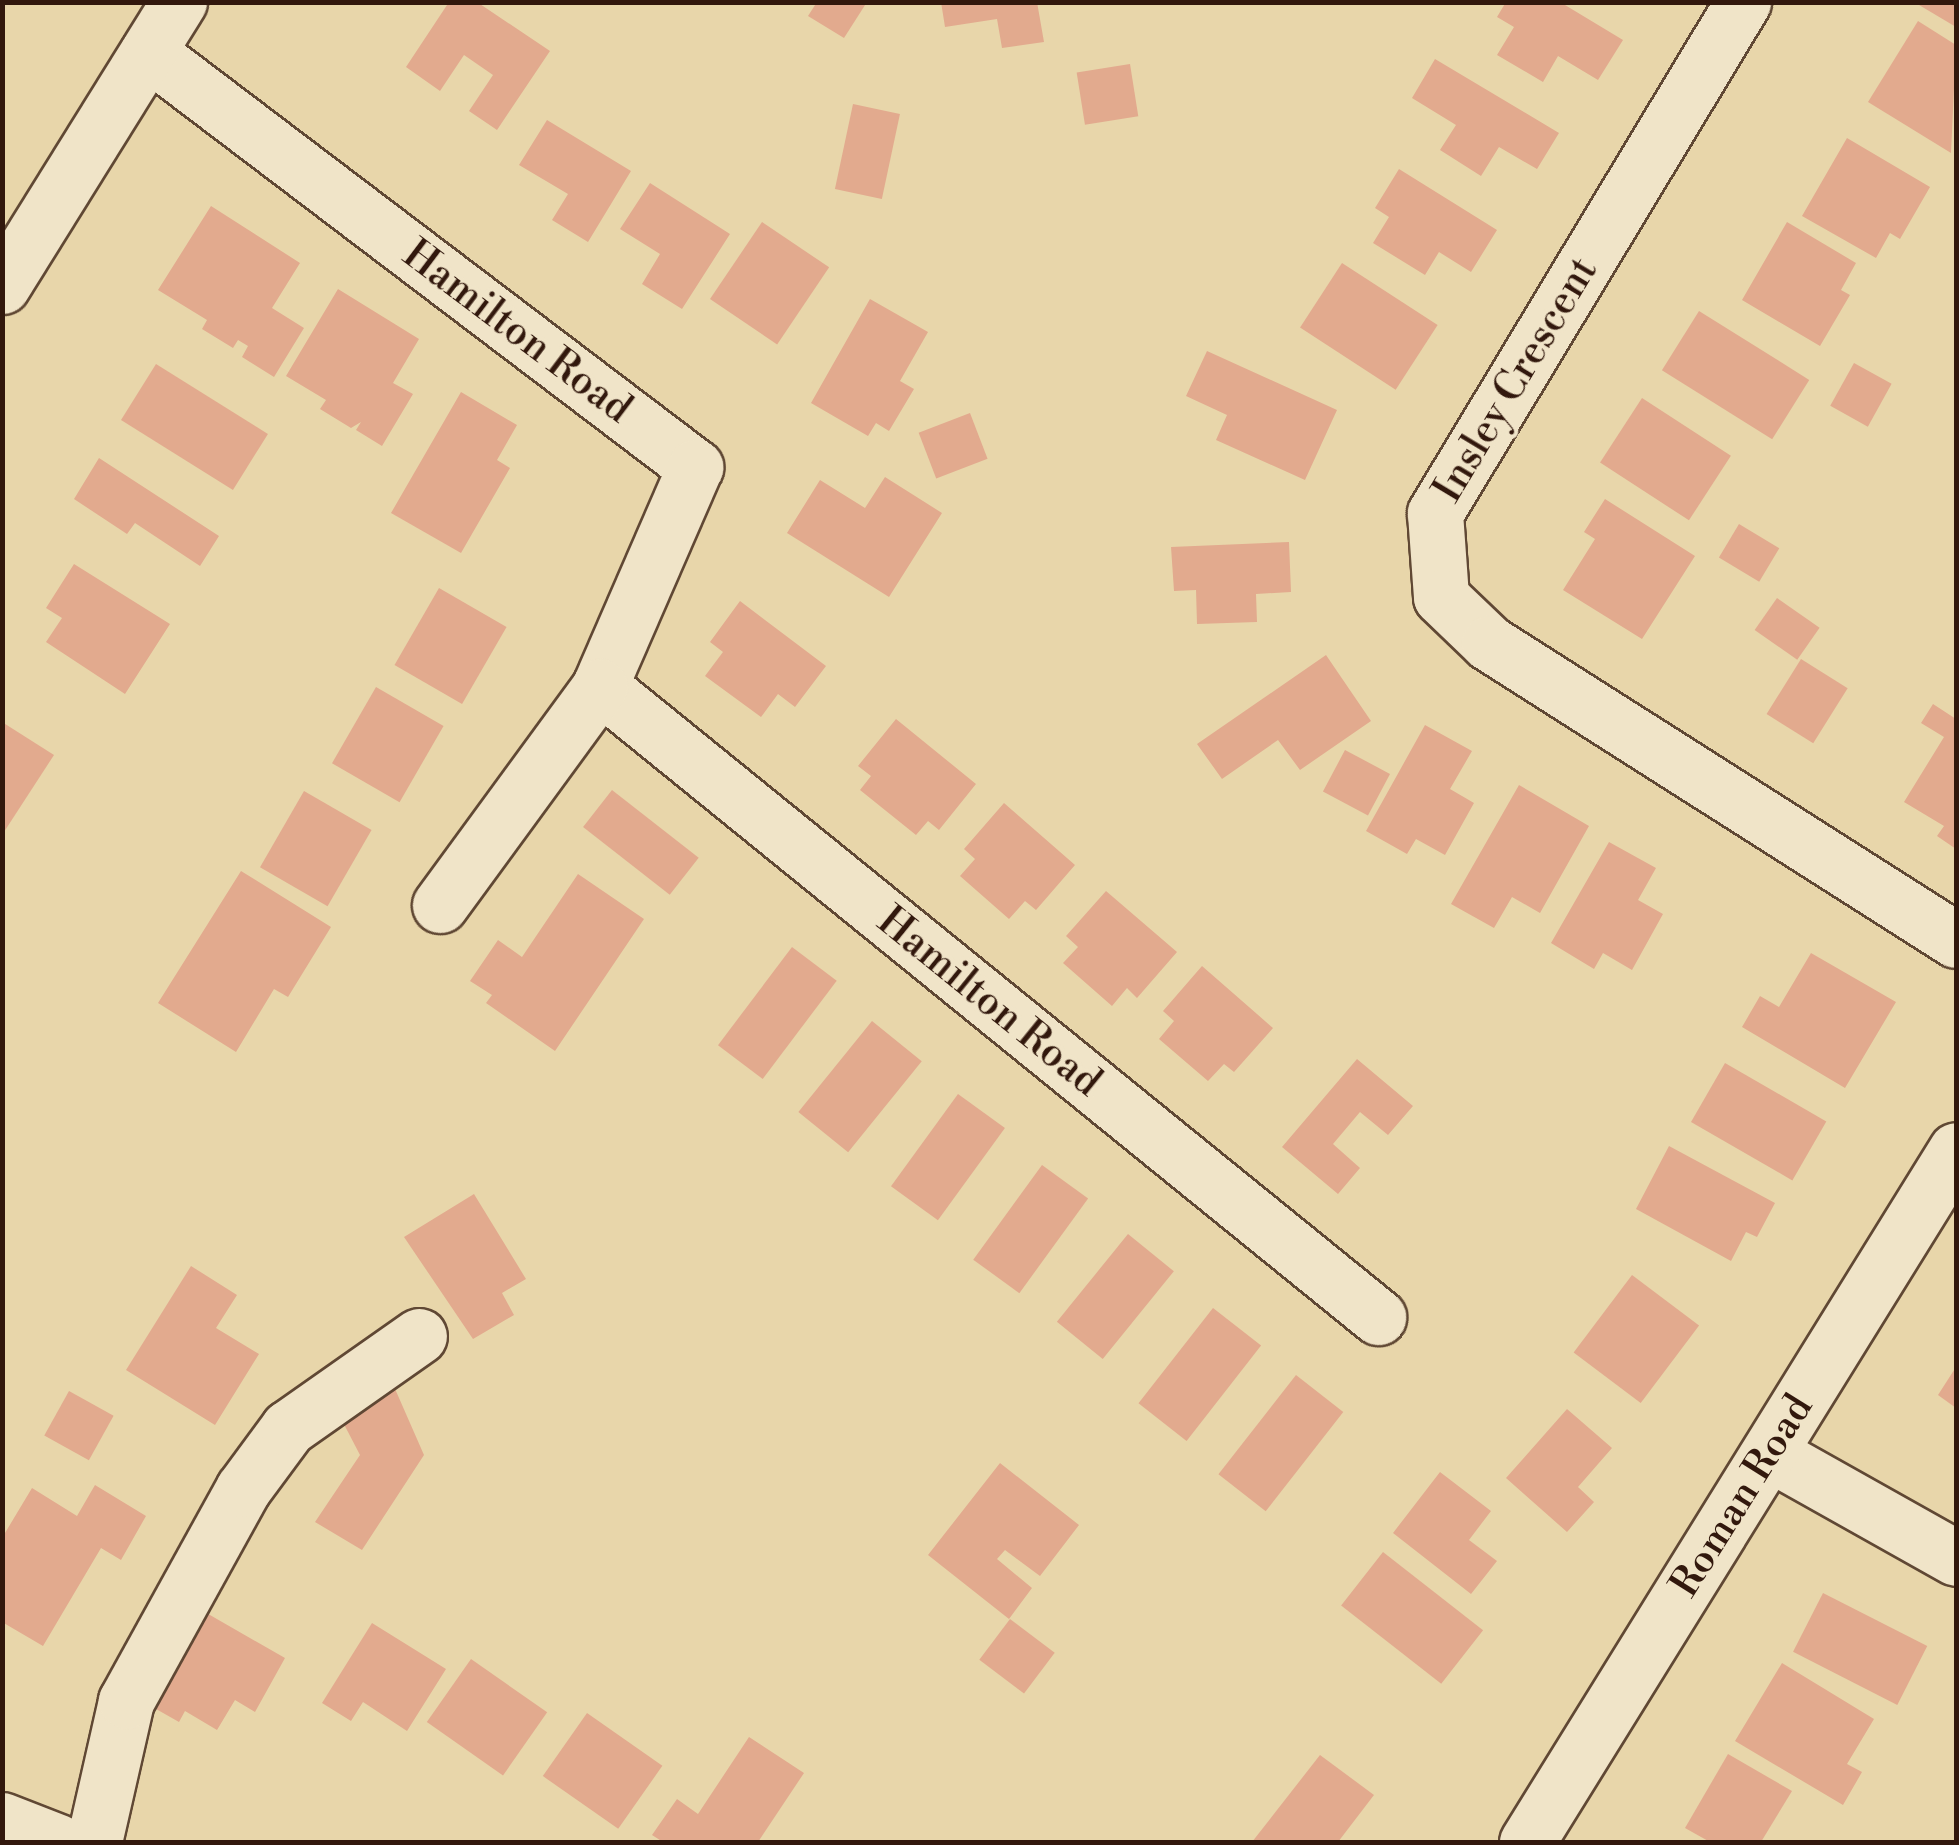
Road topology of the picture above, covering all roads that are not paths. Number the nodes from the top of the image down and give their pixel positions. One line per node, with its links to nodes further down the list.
1 (179, 2): 3 (street)
2 (1742, 2): 7 (street, Insley Crescent)
3 (148, 52): 4 (street); 5 (street, Hamilton Road)
4 (2, 286)
5 (600, 686): 6 (street, Hamilton Road); 9 (street, Hamilton Road)
6 (440, 905)
7 (1956, 940)
8 (1956, 1150): 11 (street, Roman Road)
9 (1378, 1317)
10 (419, 1336): 15 (street)
11 (1769, 1453): 12 (street); 16 (street, Roman Road)
12 (1956, 1558)
13 (2, 1820): 14 (street)
14 (58, 1842)
15 (94, 1842)
16 (1527, 1842)

